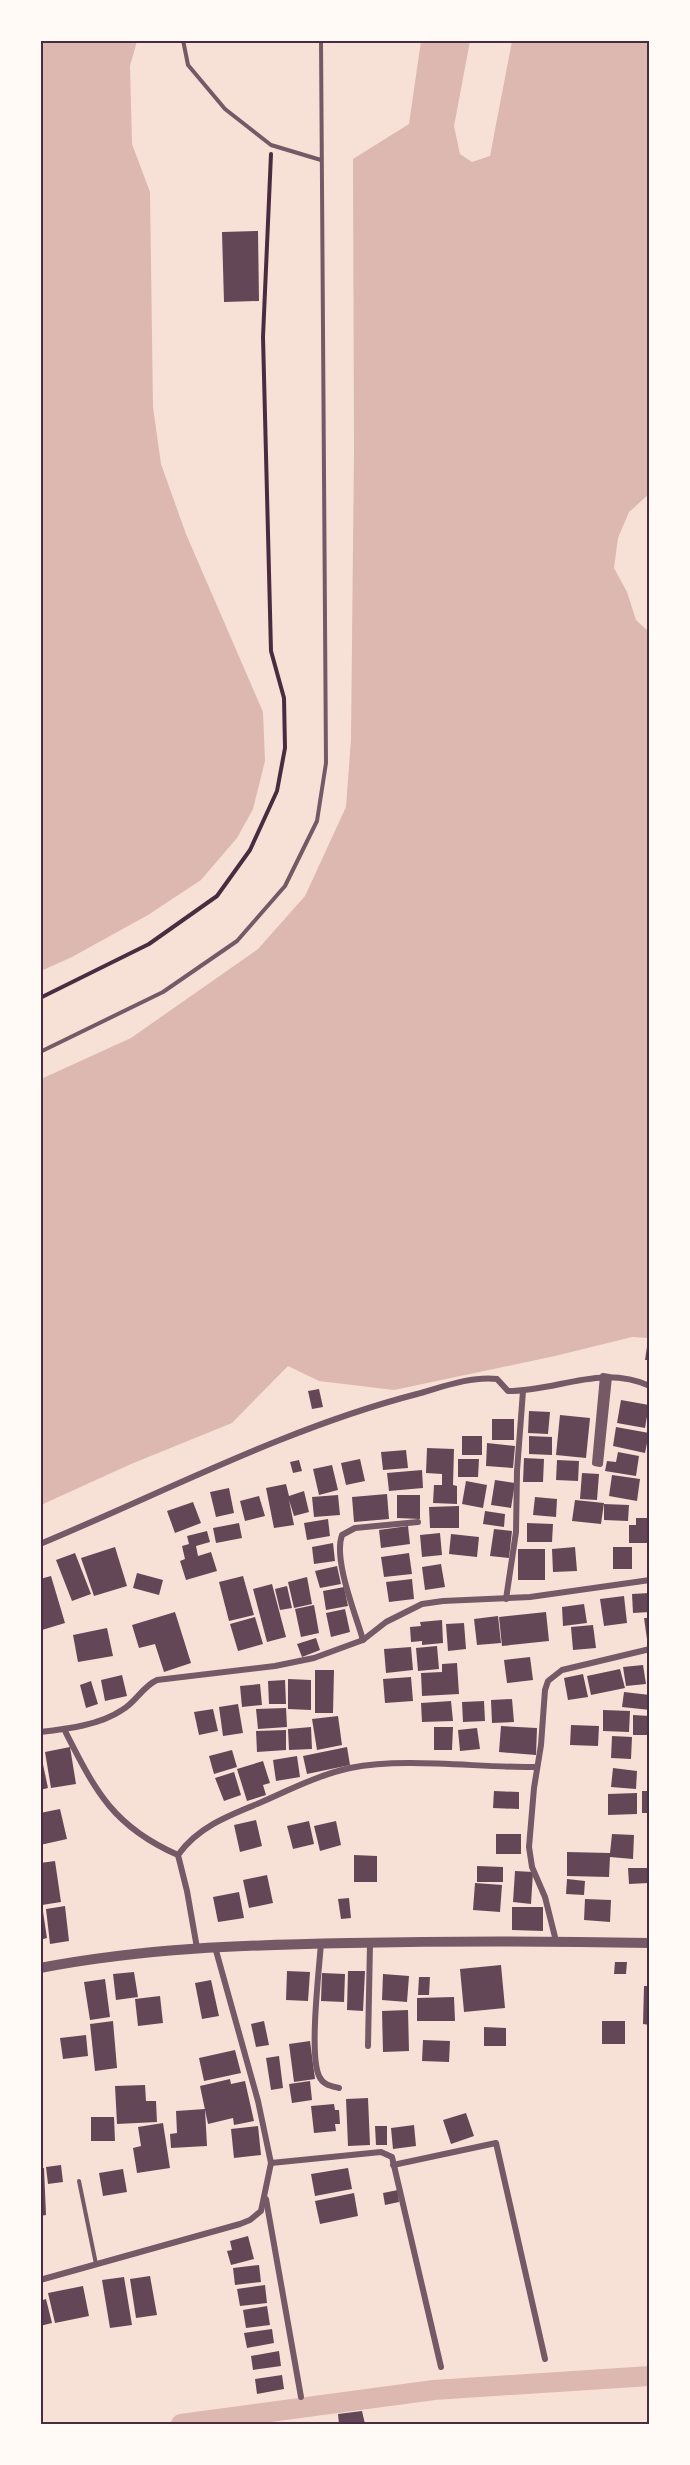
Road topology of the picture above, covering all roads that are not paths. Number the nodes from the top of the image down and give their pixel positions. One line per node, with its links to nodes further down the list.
1 (183, 40): 3 (lane)
2 (321, 40): 3 (lane)
3 (321, 160): 4 (lane)
4 (40, 1052)
5 (603, 1376): 5 (street); 6 (street); 7 (street)
6 (650, 1386)
7 (523, 1391): 9 (street); 11 (street)
8 (418, 1522): 12 (street)
9 (40, 1544)
10 (650, 1580): 11 (street)
11 (506, 1599): 12 (street)
12 (363, 1640): 14 (street)
13 (650, 1649): 16 (street)
14 (64, 1729): 15 (street); 17 (street)
15 (40, 1732)
16 (537, 1767): 17 (street); 18 (street)
17 (178, 1855): 23 (street)
18 (556, 1941): 19 (street); 21 (street)
19 (370, 1942): 20 (street); 25 (street)
20 (321, 1943): 22 (street); 26 (street)
21 (650, 1943)
22 (215, 1946): 23 (street); 27 (street)
23 (197, 1948): 24 (street)
24 (40, 1968)
25 (368, 2046)
26 (339, 2088)
27 (271, 2163): 28 (street); 30 (street)
28 (393, 2165): 33 (street); 34 (street)
29 (79, 2181): 31 (lane)
30 (265, 2193): 31 (street); 35 (street)
31 (96, 2265): 32 (street)
32 (40, 2280)
33 (545, 2359)
34 (441, 2367)
35 (301, 2397)

